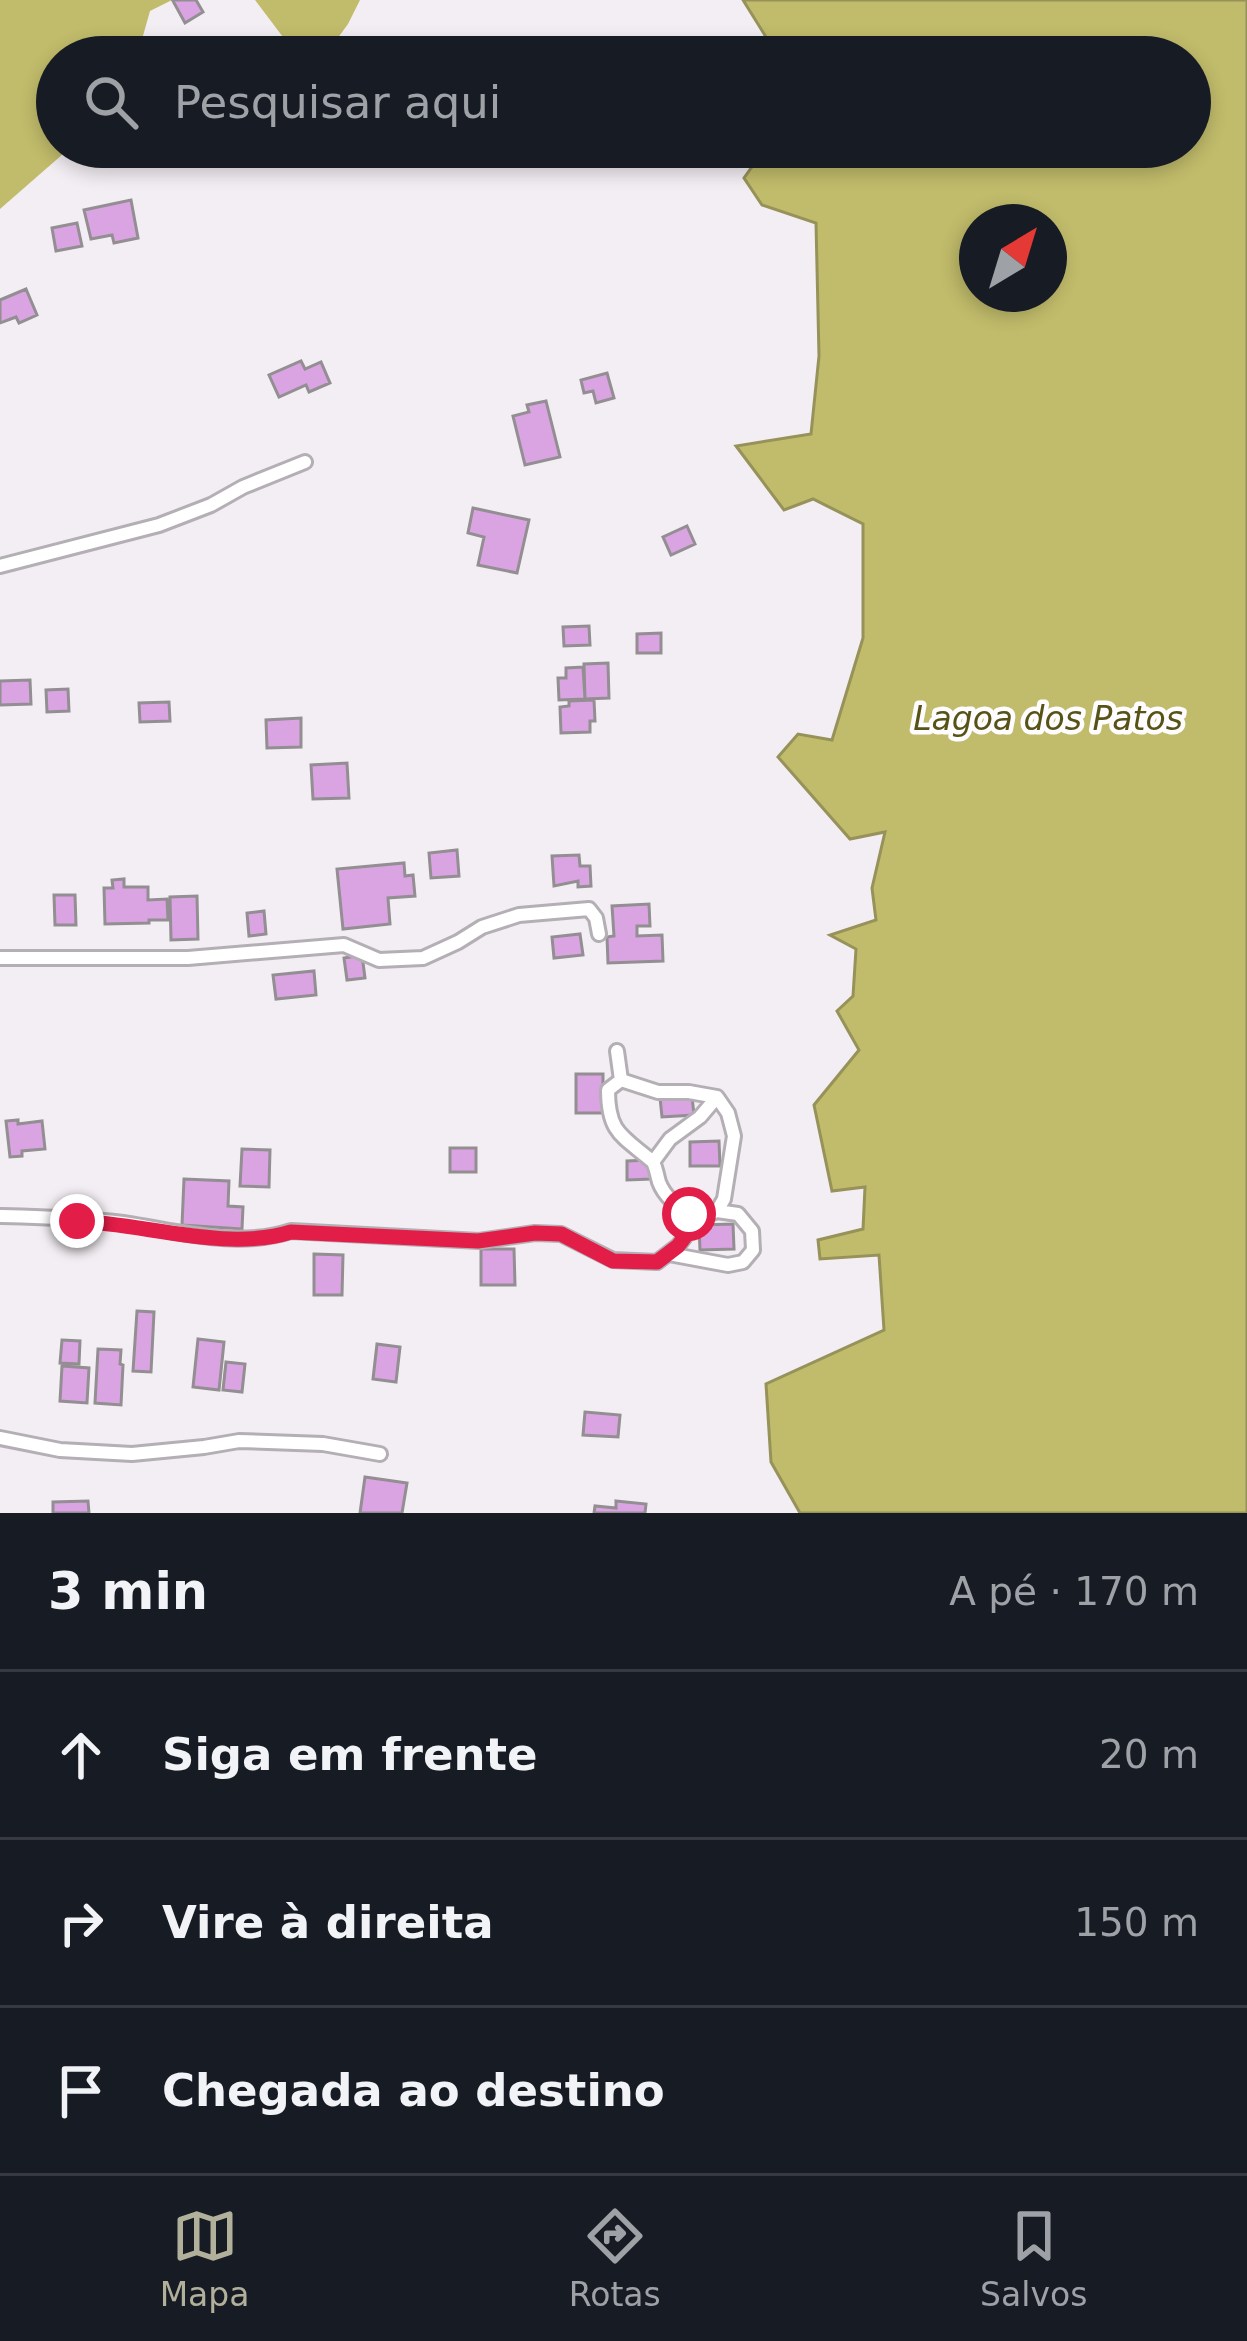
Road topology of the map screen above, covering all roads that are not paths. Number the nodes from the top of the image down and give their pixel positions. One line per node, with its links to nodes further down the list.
1 (304, 462): 2 (lane)
2 (0, 566)
3 (598, 934): 4 (lane)
4 (0, 958)
5 (617, 1052): 6 (lane)
6 (621, 1081): 7 (lane); 8 (lane)
7 (717, 1097): 8 (lane); 9 (lane)
8 (653, 1162): 11 (lane)
9 (717, 1211): 11 (lane); 12 (lane)
10 (0, 1216): 12 (lane)
11 (698, 1219): 12 (lane)
12 (668, 1254)
13 (0, 1438): 14 (lane)
14 (380, 1454)

